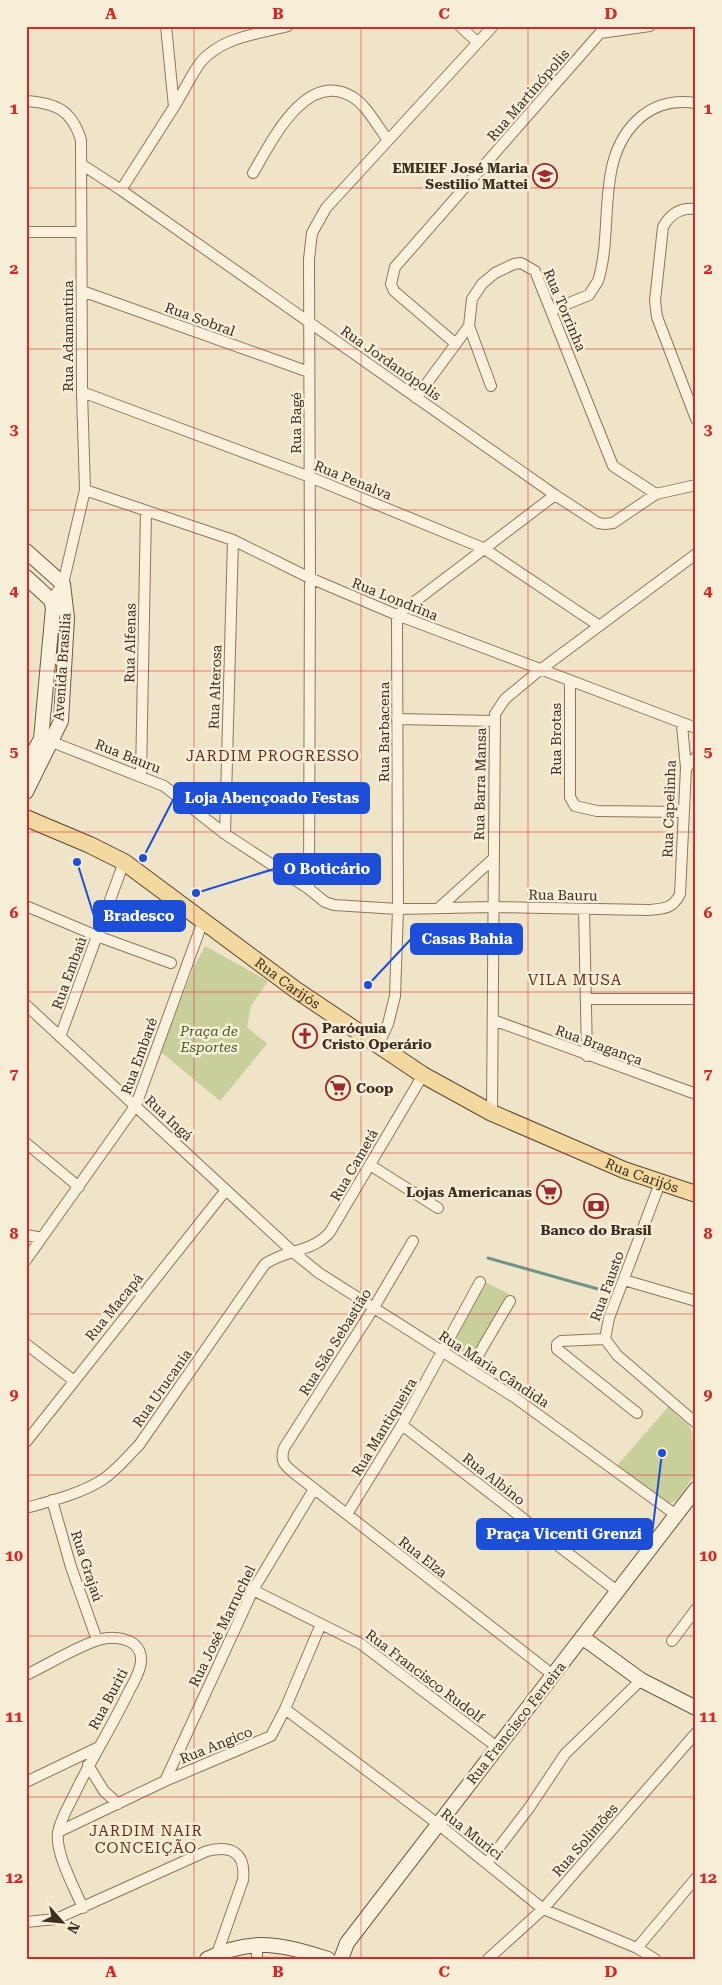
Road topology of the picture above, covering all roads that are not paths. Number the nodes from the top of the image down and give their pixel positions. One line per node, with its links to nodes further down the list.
1 (166, 26): 10 (street)
2 (288, 26): 10 (street)
3 (460, 26): 7 (street)
4 (493, 26): 7 (street, Rua Bagé)
5 (650, 26): 6 (street, Rua Martinópolis)
6 (600, 30): 22 (street, Rua Martinópolis)
7 (478, 43): 11 (street, Rua Bagé)
8 (26, 101): 12 (street, Rua Adamantina)
9 (696, 103): 19 (street)
10 (174, 107): 14 (street)
11 (388, 140): 13 (street); 20 (street, Rua Bagé)
12 (81, 164): 14 (street, Rua Jordanópolis); 17 (street, Rua Adamantina)
13 (252, 173)
14 (121, 190): 20 (street, Rua Jordanópolis)
15 (696, 209): 27 (street)
16 (26, 232): 17 (street)
17 (80, 232): 18 (street, Rua Adamantina)
18 (82, 291): 23 (street, Rua Sobral); 25 (street, Rua Adamantina)
19 (552, 310): 21 (street, Rua Torrinha); 31 (street, Rua Torrinha)
20 (308, 322): 23 (street, Rua Bagé); 26 (street, Rua Jordanópolis)
21 (469, 326): 22 (street, Rua Torrinha); 24 (street)
22 (456, 344): 26 (street, Rua Torrinha)
23 (309, 372): 28 (street, Rua Bagé)
24 (491, 386)
25 (82, 392): 28 (street, Rua Penalva); 30 (street, Rua Adamantina)
26 (416, 398): 32 (street, Rua Jordanópolis)
27 (696, 419)
28 (310, 477): 35 (street, Rua Penalva); 39 (street, Rua Bagé)
29 (696, 485): 31 (street, Rua Jordanópolis)
30 (85, 490): 33 (street, Rua Londrina); 40 (street, Rua Adamantina)
31 (656, 494): 32 (street, Rua Jordanópolis)
32 (555, 495): 35 (street)
33 (146, 511): 34 (street, Rua Londrina); 54 (street, Rua Alfenas)
34 (233, 540): 39 (street, Rua Londrina); 58 (street, Rua Alterosa)
35 (483, 548): 42 (street); 43 (street, Rua Penalva)
36 (26, 551): 40 (street)
37 (696, 554): 43 (street, Rua Barra Mansa)
38 (26, 577): 41 (street, Avenida Brasília)
39 (310, 578): 42 (street, Rua Londrina); 61 (street, Rua Bagé)
40 (63, 584): 41 (street, Rua Adamantina); 50 (street, Avenida Brasília)
41 (51, 600): 50 (street, Avenida Brasília)
42 (397, 616): 44 (street, Rua Londrina); 46 (street, Rua Barbacena)
43 (598, 625): 44 (street, Rua Barra Mansa)
44 (540, 670): 45 (street, Rua Londrina); 47 (street, Rua Barra Mansa)
45 (570, 681): 48 (street, Rua Londrina); 56 (street, Rua Brotas)
46 (397, 718): 47 (street); 66 (street, Rua Barbacena)
47 (494, 721): 59 (street, Rua Barra Mansa)
48 (682, 724): 49 (street, Rua Londrina); 53 (street, Rua Capelinha)
49 (696, 728)
50 (47, 740): 52 (street, Avenida Brasília); 54 (street, Rua Bauru); 55 (street, Avenida Brasília)
51 (696, 757): 53 (street)
52 (26, 766)
53 (686, 768): 56 (street, Rua Capelinha)
54 (141, 776): 58 (street, Rua Bauru)
55 (26, 792)
56 (682, 812): 62 (street, Rua Capelinha)
57 (26, 818): 60 (main road, Rua Carijós)
58 (225, 834): 61 (street, Rua Bauru)
59 (493, 859): 64 (street, Rua Barra Mansa); 65 (street)
60 (124, 862): 68 (main road, Rua Carijós); 69 (street, Rua Embaú)
61 (309, 889): 66 (street, Rua Bauru)
62 (680, 894): 67 (street, Rua Bauru)
63 (26, 906): 69 (street)
64 (492, 907): 65 (street, Rua Bauru); 67 (street, Rua Bauru); 74 (street, Rua Barra Mansa)
65 (439, 908): 66 (street, Rua Bauru)
66 (398, 909): 76 (street, Rua Barbacena)
67 (584, 909): 72 (street)
68 (203, 921): 76 (main road, Rua Carijós); 80 (street, Rua Embaré)
69 (97, 936): 70 (street); 75 (street, Rua Embaú)
70 (171, 963)
71 (696, 998): 72 (street)
72 (587, 999): 77 (street)
73 (26, 1005): 75 (street, Rua Ingá)
74 (493, 1020): 77 (street, Rua Bragança); 81 (street, Rua Barra Mansa)
75 (60, 1037): 80 (street, Rua Ingá)
76 (378, 1045): 78 (main road, Rua Carijós)
77 (587, 1056): 79 (street, Rua Bragança)
78 (423, 1075): 81 (main road, Rua Carijós); 83 (street, Rua Cametá)
79 (693, 1090)
80 (136, 1105): 85 (street, Rua Embaré); 86 (street, Rua Ingá)
81 (492, 1113): 84 (main road, Rua Carijós)
82 (26, 1143): 85 (street)
83 (370, 1165): 88 (street); 92 (street, Rua Cametá)
84 (660, 1183): 87 (main road, Rua Carijós); 94 (street, Rua Fausto)
85 (79, 1187): 90 (street, Rua Embaré)
86 (226, 1190): 92 (street, Rua Ingá); 103 (street, Rua Macapá)
87 (696, 1194)
88 (438, 1208)
89 (26, 1235): 90 (street)
90 (42, 1238): 93 (street, Rua Embaré)
91 (413, 1241): 98 (street, Rua São Sebastião)
92 (293, 1252): 98 (street, Rua Maria Cândida); 111 (street, Rua Urucania)
93 (26, 1260)
94 (624, 1280): 97 (street); 99 (street, Rua Fausto)
95 (480, 1282): 101 (street, Rua Mantiqueira)
96 (510, 1301): 102 (street)
97 (696, 1301)
98 (373, 1309): 101 (street, Rua Maria Cândida); 108 (street, Rua São Sebastião)
99 (605, 1339): 104 (street); 105 (street, Rua Fausto)
100 (26, 1344): 103 (street)
101 (443, 1352): 102 (street, Rua Maria Cândida); 106 (street, Rua Mantiqueira)
102 (470, 1369): 114 (street, Rua Maria Cândida)
103 (73, 1380): 107 (street, Rua Macapá)
104 (637, 1413)
105 (696, 1423)
106 (402, 1426): 113 (street, Rua Mantiqueira); 116 (street, Rua Albino)
107 (26, 1442)
108 (281, 1457): 109 (street, Rua Elza)
109 (314, 1489): 113 (street, Rua Elza); 115 (street, Rua José Marruchel)
110 (696, 1489): 114 (street, Rua Francisco Ferreira)
111 (52, 1500): 112 (street, Rua Urucania); 120 (street, Rua Grajaú)
112 (26, 1508)
113 (346, 1514): 123 (street, Rua Elza)
114 (676, 1515): 116 (street, Rua Francisco Ferreira)
115 (253, 1590): 118 (street, Rua Francisco Rudolf); 131 (street, Rua José Marruchel)
116 (617, 1591): 119 (street, Rua Francisco Ferreira)
117 (696, 1609): 121 (street)
118 (321, 1624): 126 (street, Rua Angico); 129 (street, Rua Francisco Rudolf)
119 (582, 1637): 123 (street, Rua Francisco Ferreira); 124 (street)
120 (97, 1640): 122 (street, Rua Buriti); 128 (street, Rua Buriti)
121 (672, 1641)
122 (26, 1675)
123 (554, 1675): 129 (street, Rua Francisco Ferreira)
124 (641, 1680): 125 (street); 136 (street)
125 (696, 1708)
126 (285, 1709): 131 (street, Rua Angico); 134 (street, Rua Murici)
127 (696, 1733): 139 (street, Rua Solimões)
128 (99, 1747): 130 (street, Rua Buriti); 132 (street)
129 (497, 1747): 134 (street, Rua Francisco Ferreira)
130 (88, 1765): 133 (street); 135 (street, Rua Buriti)
131 (165, 1781): 133 (street, Rua Angico)
132 (26, 1782)
133 (118, 1804): 135 (street, Rua Angico)
134 (438, 1824): 136 (street, Rua Murici); 146 (street, Rua Francisco Ferreira)
135 (58, 1832): 138 (street)
136 (487, 1862): 139 (street, Rua Murici)
137 (696, 1878): 142 (street)
138 (83, 1908): 140 (street); 143 (street)
139 (543, 1909): 142 (street, Rua Murici); 147 (street, Rua Solimões)
140 (26, 1922)
141 (257, 1944): 143 (street); 144 (street); 145 (street)
142 (637, 1948): 148 (street, Rua Murici)
143 (212, 1956)
144 (257, 1959)
145 (328, 1959)
146 (341, 1959)
147 (488, 1959)
148 (655, 1959)

